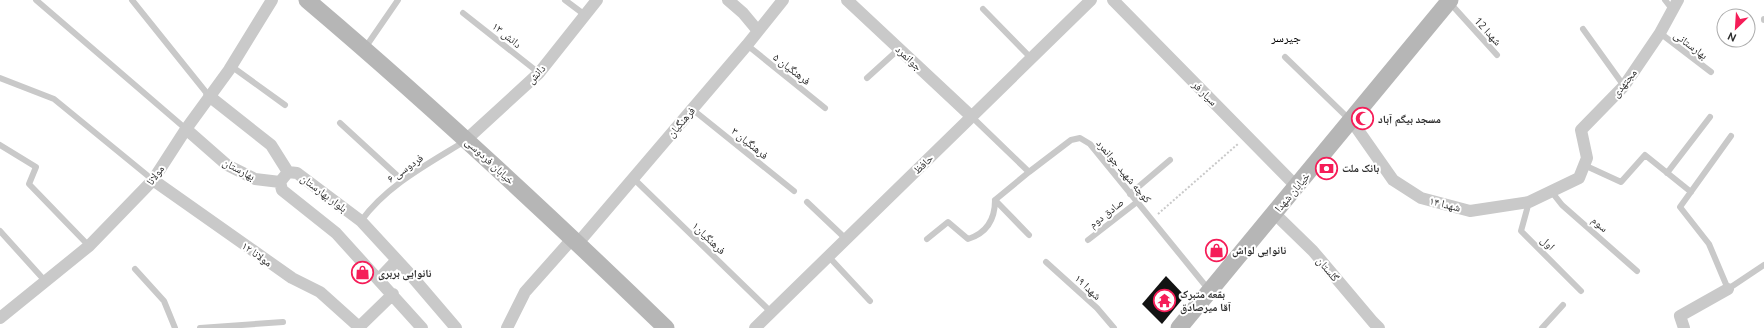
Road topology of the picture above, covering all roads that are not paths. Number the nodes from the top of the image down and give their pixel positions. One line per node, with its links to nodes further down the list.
1 (36, 0): 41 (lane)
2 (132, 0): 33 (lane)
3 (272, 0): 27 (street, مولانا)
4 (307, 0): 22 (main road, خیابان فردوسی)
5 (398, 0): 22 (lane)
6 (565, 0): 17 (lane)
7 (597, 0): 17 (street, دانش)
8 (728, 0): 19 (street)
9 (783, 0): 19 (street, فرهنگیان)
10 (846, 0): 23 (street, جوانمرد)
11 (1113, 0): 53 (street, سیار فر)
12 (1088, 1): 26 (street, حافظ)
13 (1448, 1): 24 (lane, شهدا 12); 39 (main road, خیابان شهدا)
14 (1672, 3): 20 (street, مجتهدی)
15 (983, 9): 26 (lane)
16 (463, 13): 29 (lane, دانش ۱۳)
17 (585, 15): 29 (street, دانش)
18 (1582, 29): 32 (lane)
19 (758, 31): 21 (street, فرهنگیان)
20 (1660, 33): 28 (lane, بهارستانی); 32 (street, مجتهدی)
21 (746, 45): 35 (lane, فرهنگیان ۵); 36 (street, فرهنگیان)
22 (365, 49): 43 (main road, خیابان فردوسی)
23 (899, 49): 31 (lane); 37 (street, جوانمرد)
24 (1497, 55)
25 (1285, 57): 39 (lane)
26 (1031, 58): 37 (street, حافظ)
27 (231, 66): 33 (street, مولانا); 34 (lane)
28 (1711, 72)
29 (539, 73): 43 (street, دانش)
30 (0, 78): 51 (lane)
31 (867, 78)
32 (1624, 86): 46 (street, مجتهدی)
33 (209, 96): 41 (street, مولانا); 49 (street)
34 (285, 105)
35 (825, 108)
36 (692, 109): 50 (street, فرهنگیان); 54 (lane, فرهنگیان ۳)
37 (972, 117): 47 (lane); 66 (street, حافظ)
38 (1710, 117): 48 (lane)
39 (1351, 120): 53 (main road, خیابان شهدا); 61 (street, شهدا ۱۴)
40 (340, 123): 52 (lane)
41 (186, 129): 49 (street, بهارستان); 51 (street, مولانا)
42 (1731, 136): 56 (lane)
43 (467, 139): 52 (lane, فردوسی ۶); 69 (main road, خیابان فردوسی)
44 (0, 145): 70 (lane)
45 (1170, 160): 57 (lane)
46 (1584, 165): 48 (lane); 55 (street, شهدا ۱۴)
47 (1029, 172): 57 (lane, کوچه شهید جوانمرد); 58 (lane, کوچه شهید جوانمرد)
48 (1667, 173): 56 (lane)
49 (284, 177): 63 (street, بلوار بهارستان); 77 (street, بلوار بهارستان)
50 (633, 178): 69 (street, فرهنگیان); 85 (lane, فرهنگیان۱)
51 (153, 180): 70 (street, مولانا); 90 (street, مولانا ۱۲)
52 (402, 180): 63 (lane, فردوسی ۶)
53 (1296, 186): 62 (main road, خیابان شهدا)
54 (794, 191)
55 (1551, 191): 61 (street, شهدا ۱۴); 76 (lane, سوم)
56 (1691, 192): 79 (lane)
57 (1130, 194): 60 (lane, کوچه شهید جوانمرد)
58 (995, 200): 65 (lane); 67 (lane)
59 (807, 202): 66 (lane)
60 (1137, 202): 68 (lane, صادق دوم); 80 (lane, کوچه شهید جوانمرد)
61 (1529, 202): 81 (lane, اول)
62 (1274, 213): 80 (main road, خیابان شهدا); 98 (street, گلستان)
63 (361, 221): 72 (street, بلوار بهارستان)
64 (0, 231): 78 (lane)
65 (1029, 235)
66 (846, 238): 71 (street, حافظ)
67 (927, 240)
68 (1088, 240)
69 (576, 241): 93 (street, فرهنگیان); 94 (main road, خیابان فردوسی)
70 (89, 246): 78 (street, مولانا)
71 (829, 257): 83 (lane); 85 (street, حافظ)
72 (397, 260): 77 (street); 92 (street, بلوار بهارستان)
73 (1046, 262): 96 (lane, شهدا ۱۹)
74 (1764, 265): 79 (lane)
75 (135, 269): 88 (lane)
76 (1637, 271)
77 (379, 279): 82 (street, بلوار بهارستان)
78 (46, 282): 86 (street, مولانا)
79 (1728, 288): 100 (street)
80 (1210, 290): 97 (main road, خیابان شهدا)
81 (1581, 291)
82 (393, 294): 90 (street); 91 (street, بلوار بهارستان)
83 (870, 302)
84 (1563, 305): 99 (lane)
85 (771, 312): 95 (street, حافظ)
86 (0, 318)
87 (283, 322): 89 (lane)
88 (175, 328)
89 (203, 328)
90 (359, 328)
91 (422, 328)
92 (456, 328)
93 (507, 328)
94 (666, 328)
95 (755, 328)
96 (1114, 328)
97 (1179, 328)
98 (1379, 328)
99 (1542, 328)
100 (1684, 328)

